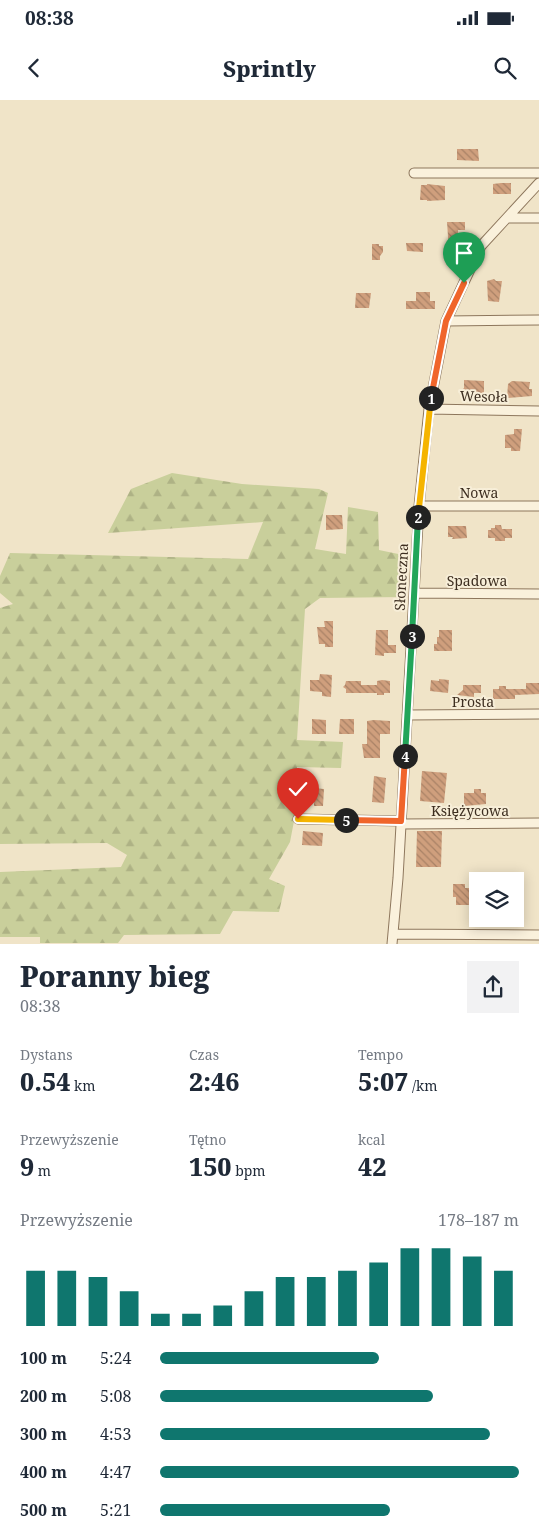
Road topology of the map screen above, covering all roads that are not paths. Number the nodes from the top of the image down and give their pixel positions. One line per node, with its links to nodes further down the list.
1 (414, 173): 2 (street)
2 (539, 173)
3 (539, 184): 4 (street, Słoneczna)
4 (507, 218): 5 (street); 7 (street, Słoneczna)
5 (539, 218)
6 (539, 320): 7 (street)
7 (446, 321): 8 (street, Słoneczna)
8 (429, 409): 9 (street, Wesoła); 10 (street, Słoneczna)
9 (539, 411)
10 (419, 506): 11 (street, Nowa); 12 (street, Słoneczna)
11 (539, 506)
12 (414, 593): 13 (street, Spadowa); 15 (street, Słoneczna)
13 (539, 594)
14 (539, 714): 15 (street, Prosta)
15 (407, 715): 17 (street, Słoneczna)
16 (298, 819): 17 (street, Księżycowa)
17 (401, 822): 18 (street, Księżycowa); 20 (street, Słoneczna)
18 (539, 823)
19 (539, 935): 20 (street)
20 (392, 939)

